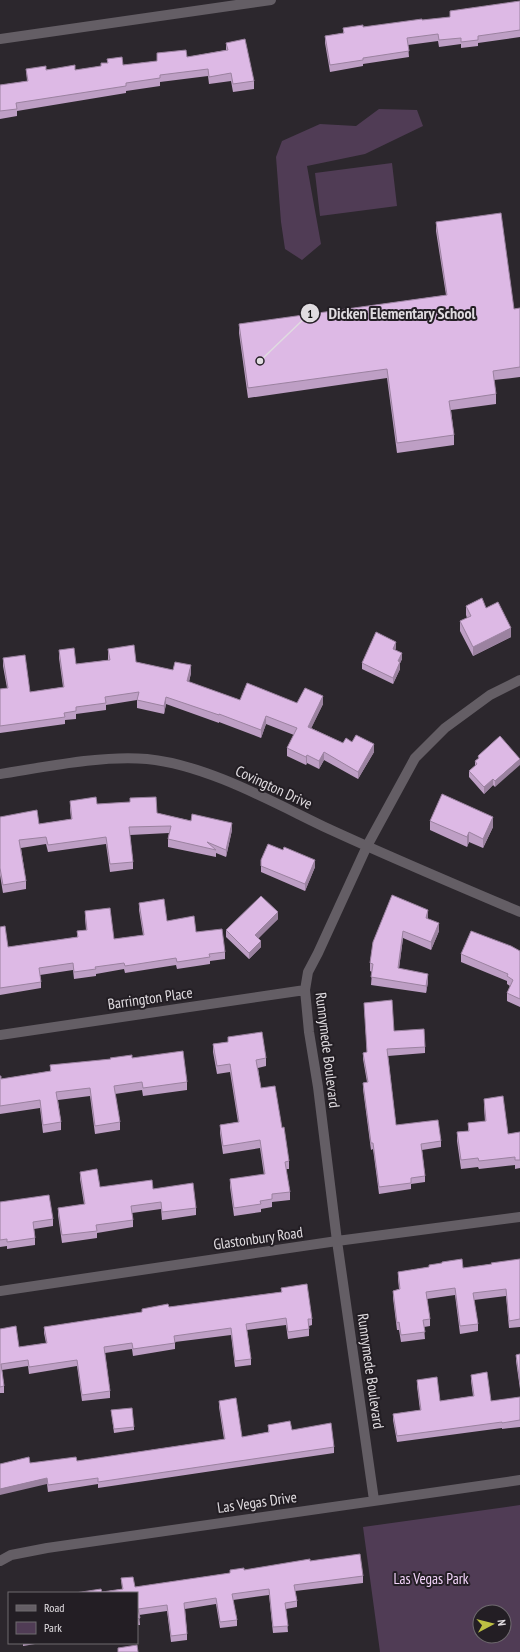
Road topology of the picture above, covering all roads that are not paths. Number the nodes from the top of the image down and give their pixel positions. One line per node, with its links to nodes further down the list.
1 (272, 0): 2 (street)
2 (0, 40)
3 (520, 680): 5 (street, Runnymede Boulevard)
4 (0, 774): 5 (street, Covington Drive)
5 (367, 846): 6 (street, Covington Drive); 7 (street, Runnymede Boulevard)
6 (520, 912)
7 (305, 990): 8 (street, Barrington Place); 10 (street, Runnymede Boulevard)
8 (0, 1035)
9 (520, 1217): 10 (street, Glastonbury Road)
10 (337, 1241): 11 (street, Glastonbury Road); 13 (street, Runnymede Boulevard)
11 (0, 1291)
12 (520, 1480): 13 (street, Las Vegas Drive)
13 (374, 1500): 14 (street, Las Vegas Drive)
14 (0, 1561)

